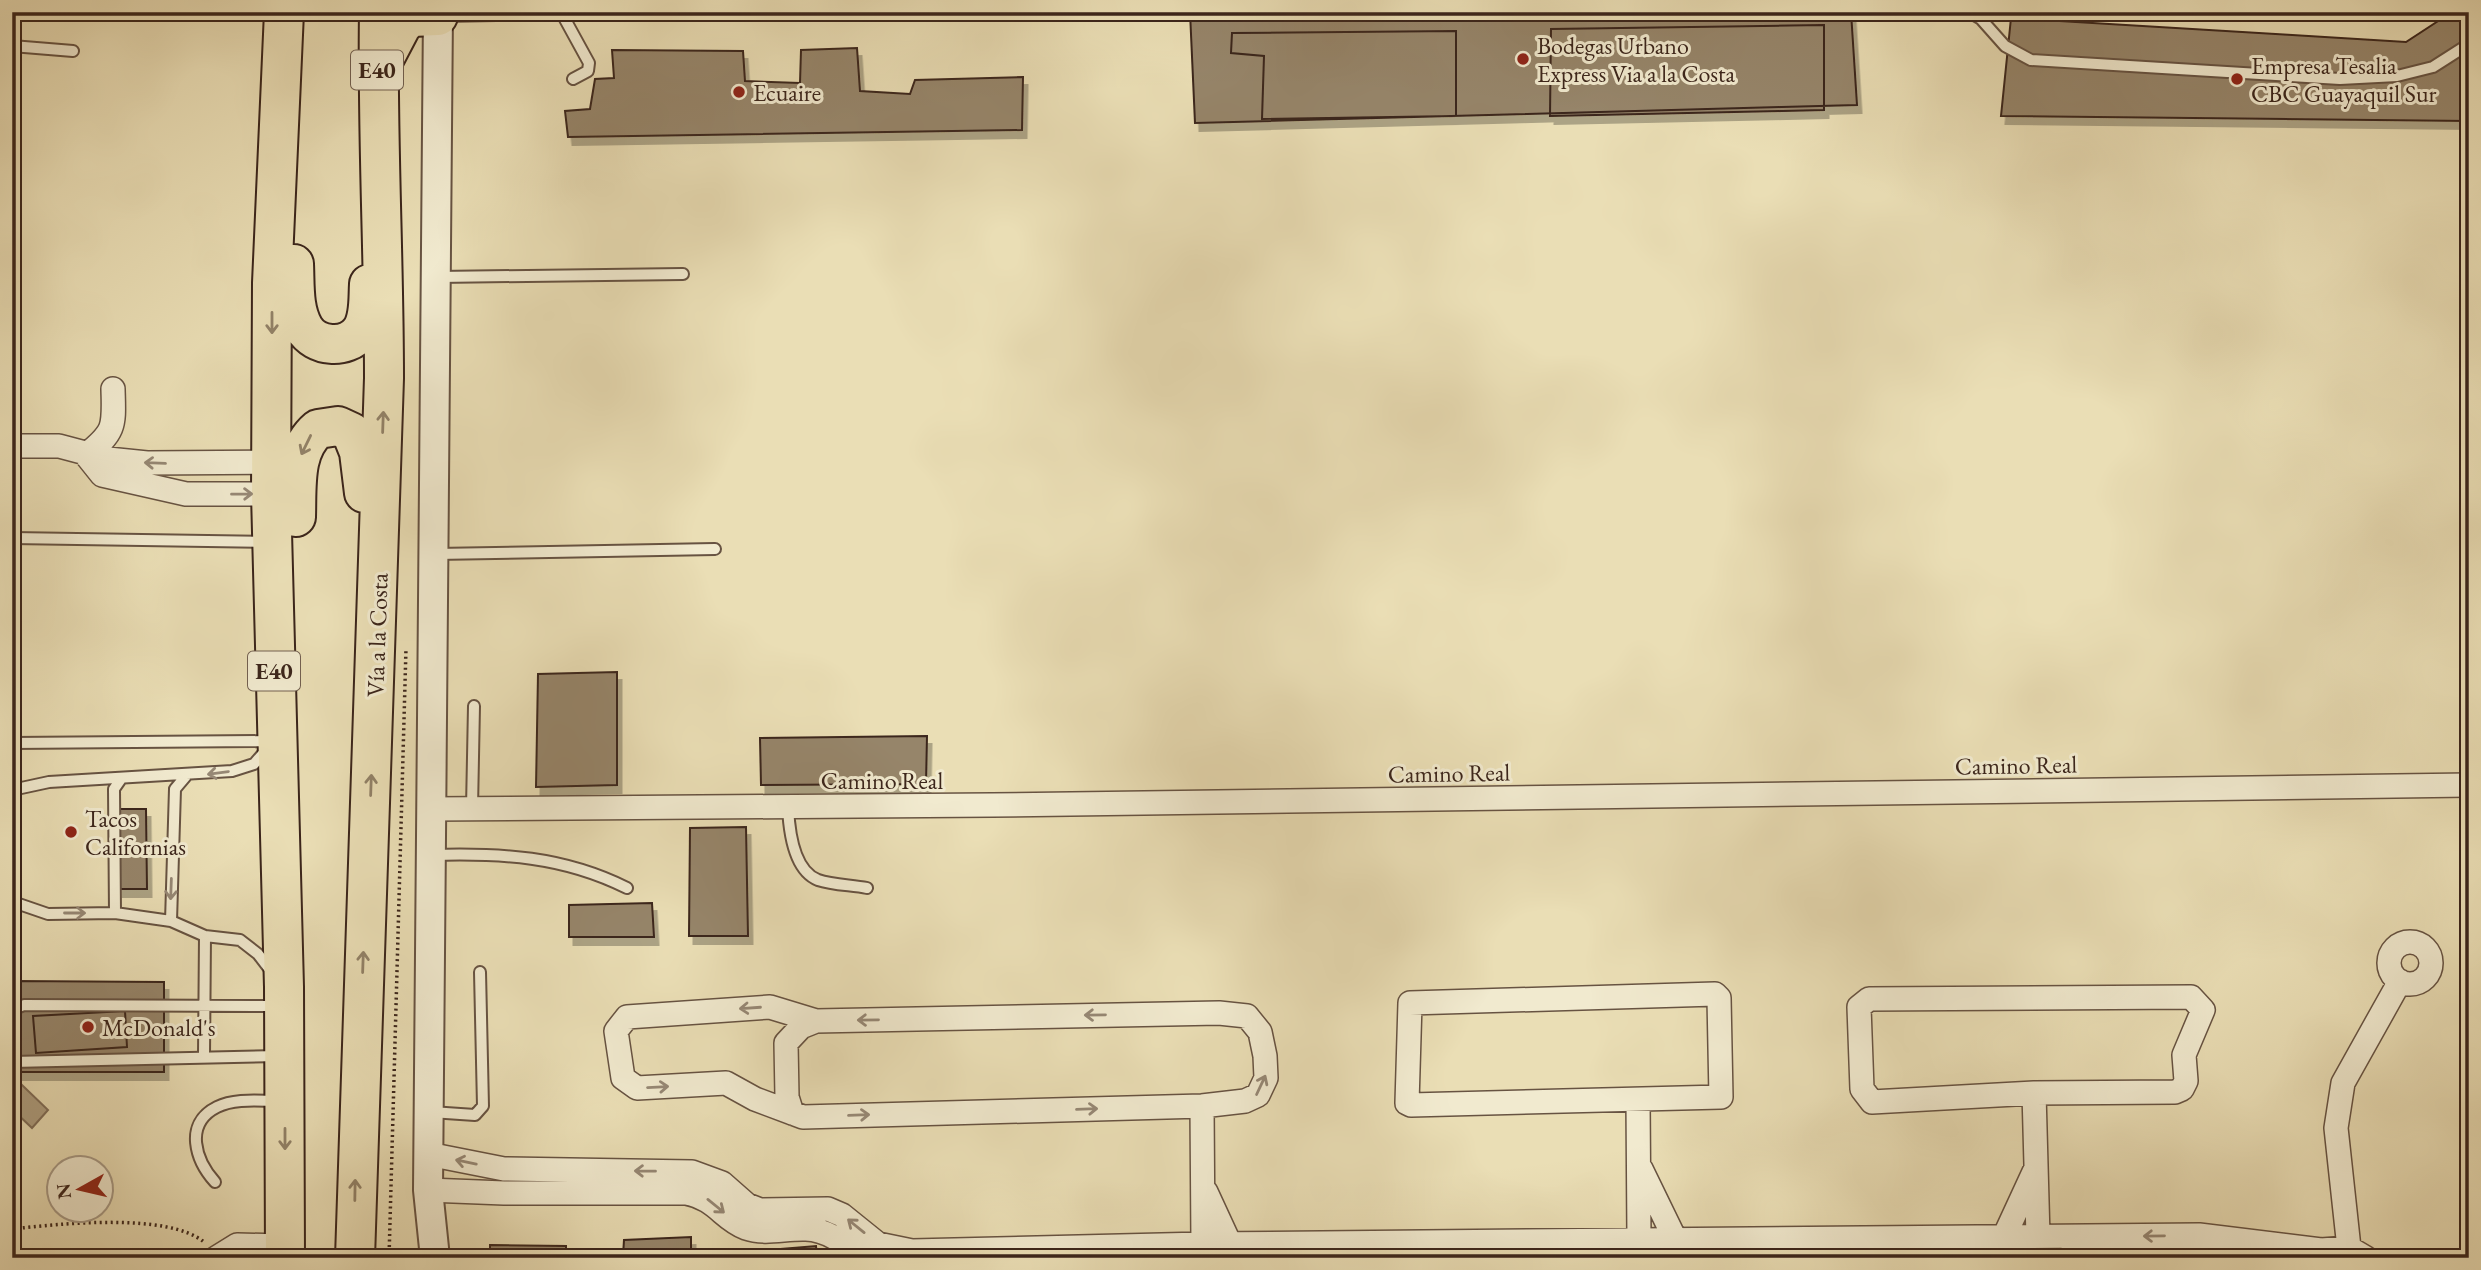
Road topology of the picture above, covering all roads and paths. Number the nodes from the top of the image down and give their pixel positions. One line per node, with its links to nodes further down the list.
1 (284, 12): 10 (highway, E40)
2 (664, 12): 4 (lane)
3 (1969, 12): 6 (lane)
4 (561, 13): 5 (lane); 9 (lane)
5 (415, 14): 11 (highway, Vía a la Costa / E40); 13 (street)
6 (2469, 44)
7 (12, 46): 8 (lane)
8 (73, 51)
9 (573, 79)
10 (281, 84): 11 (highway); 18 (highway, E40, one-way to 18)
11 (379, 128): 24 (highway, Vía a la Costa / E40, one-way to 11)
12 (683, 274): 13 (lane)
13 (435, 277): 23 (street)
14 (113, 389): 16 (street)
15 (12, 446): 16 (street)
16 (86, 455): 17 (street, one-way to 16); 19 (street)
17 (197, 464): 18 (street); 19 (street)
18 (272, 478): 19 (street, one-way to 18); 21 (highway, E40)
19 (196, 495)
20 (12, 538): 21 (lane)
21 (272, 542): 26 (highway, E40)
22 (715, 549): 23 (lane)
23 (433, 554): 34 (street)
24 (378, 613): 44 (highway, one-way to 44); 78 (highway, Vía a la Costa / E40, one-way to 24)
25 (474, 706): 33 (lane)
26 (275, 741): 27 (lane); 28 (lane, one-way to 28); 44 (highway, E40)
27 (12, 743)
28 (186, 776): 29 (lane); 40 (lane, one-way to 40)
29 (121, 779): 31 (lane); 39 (lane)
30 (2469, 785): 32 (street, Camino Real)
31 (12, 790)
32 (788, 807): 33 (street, Camino Real); 37 (lane)
33 (472, 808): 34 (street, Camino Real)
34 (430, 809): 35 (street)
35 (432, 855): 36 (lane); 55 (street)
36 (627, 888)
37 (867, 888)
38 (12, 897): 39 (lane, one-way to 39)
39 (116, 913): 40 (lane)
40 (171, 921): 41 (lane)
41 (205, 936): 44 (lane); 45 (lane)
42 (480, 972): 55 (lane)
43 (2399, 981): 73 (street)
44 (284, 997): 45 (lane); 49 (highway, E40)
45 (204, 1007): 46 (lane); 48 (lane)
46 (12, 1010)
47 (816, 1021): 54 (street, one-way to 47); 56 (street); 56 (street, one-way to 56)
48 (205, 1056): 49 (lane); 50 (lane)
49 (284, 1056): 52 (highway, E40)
50 (12, 1062)
51 (2034, 1093): 51 (street); 59 (street)
52 (284, 1100): 60 (lane); 72 (highway, E40, one-way to 72)
53 (1638, 1100): 53 (street); 58 (street)
54 (1202, 1106): 56 (street, one-way to 54); 61 (street)
55 (429, 1112): 57 (street)
56 (792, 1113)
57 (428, 1154): 62 (street); 74 (street, one-way to 57)
58 (1639, 1165): 66 (street); 69 (street)
59 (2035, 1170): 64 (street); 65 (street)
60 (215, 1182)
61 (1203, 1186): 67 (street); 68 (street)
62 (428, 1190): 79 (street); 80 (street); 81 (street, one-way to 81)
63 (12, 1229): 75 (path)
64 (2004, 1237): 65 (street); 69 (street)
65 (2038, 1237): 71 (street, one-way to 65)
66 (1639, 1239): 69 (street); 70 (street)
67 (1203, 1244): 68 (street); 74 (street)
68 (1230, 1244): 70 (street)
69 (1680, 1245)
70 (1320, 1250)
71 (2201, 1250): 73 (street); 77 (street)
72 (285, 1252): 75 (street)
73 (2358, 1253)
74 (981, 1254)
75 (216, 1257)
76 (2087, 1257): 77 (street); 82 (street)
77 (2140, 1257)
78 (355, 1258)
79 (417, 1258)
80 (435, 1258)
81 (863, 1258)
82 (2067, 1258)

